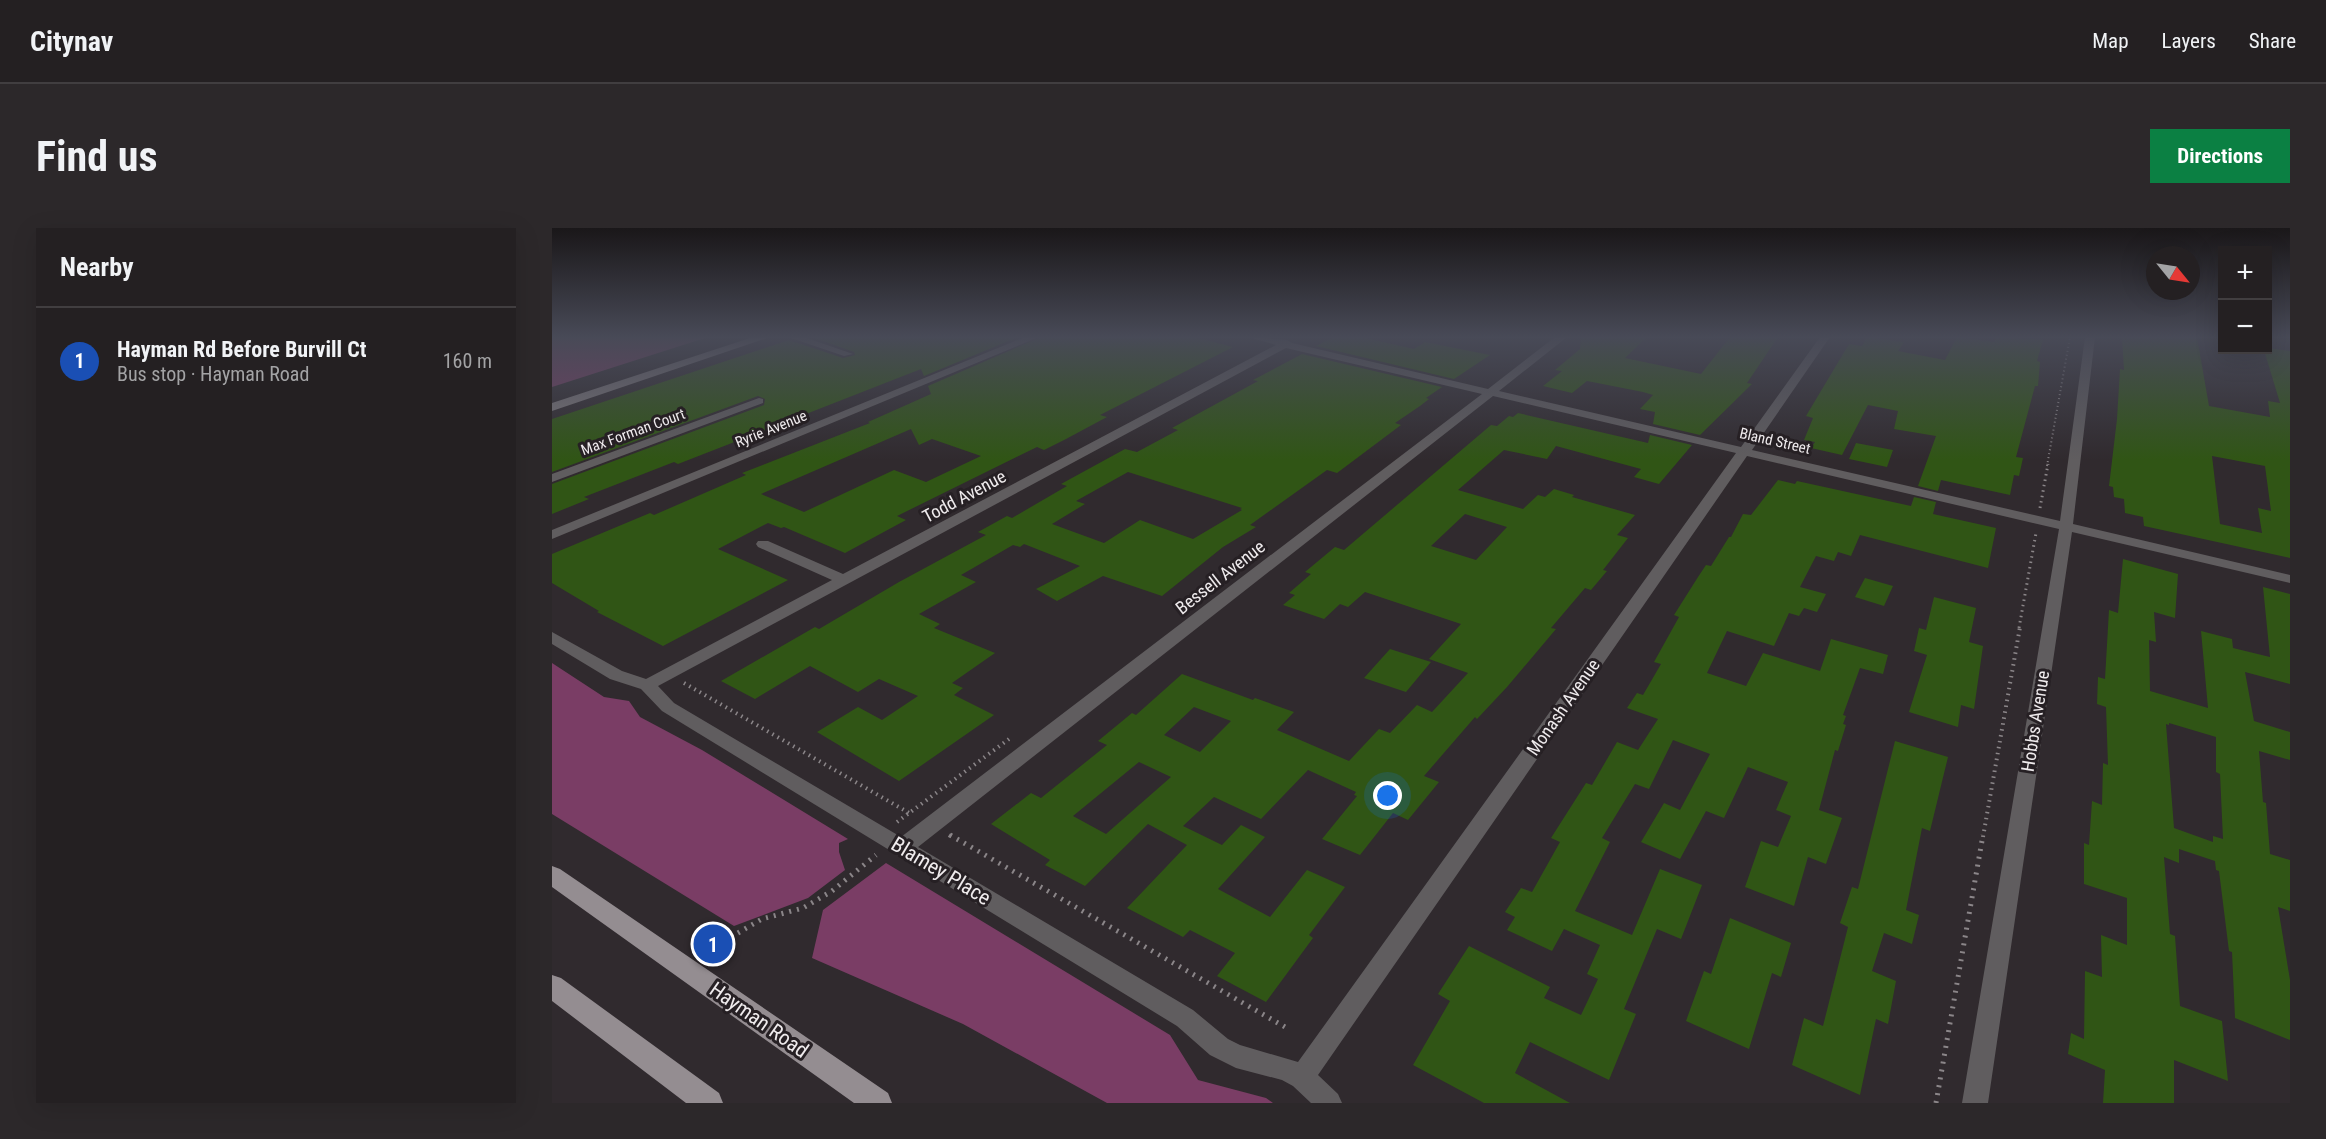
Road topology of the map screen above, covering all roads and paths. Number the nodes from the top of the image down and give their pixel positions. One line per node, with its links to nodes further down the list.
1 (641, 378): 11 (main road)
2 (935, 378): 16 (street, Ryrie Avenue)
3 (1223, 378): 19 (street, Todd Avenue)
4 (1429, 378): 9 (street, Bland Street)
5 (1509, 378): 9 (street, Bessell Avenue)
6 (1795, 378): 12 (street, Monash Avenue)
7 (2063, 378): 14 (path)
8 (2085, 378): 15 (street, Hobbs Avenue)
9 (1491, 392): 12 (street, Bland Street); 23 (street, Bessell Avenue)
10 (759, 401): 13 (street, Max Forman Court)
11 (552, 407)
12 (1743, 450): 14 (street, Bland Street); 28 (street, Monash Avenue)
13 (552, 478)
14 (2038, 519): 15 (street, Bland Street); 32 (path)
15 (2066, 526): 18 (street, Bland Street); 33 (street, Hobbs Avenue)
16 (552, 535)
17 (763, 544): 19 (street)
18 (2290, 579)
19 (845, 580): 21 (street, Todd Avenue)
20 (552, 637): 22 (street, Blamey Place)
21 (669, 674): 22 (street, Todd Avenue); 23 (path)
22 (647, 685): 24 (street, Blamey Place)
23 (932, 825): 24 (street, Bessell Avenue); 27 (path)
24 (902, 848): 28 (street, Blamey Place)
25 (552, 875): 30 (main road, Hayman Road)
26 (552, 986): 29 (main road)
27 (1285, 1027)
28 (1302, 1077): 31 (street, Blamey Place)
29 (709, 1103)
30 (878, 1103)
31 (1329, 1103)
32 (1936, 1103)
33 (1975, 1103)

